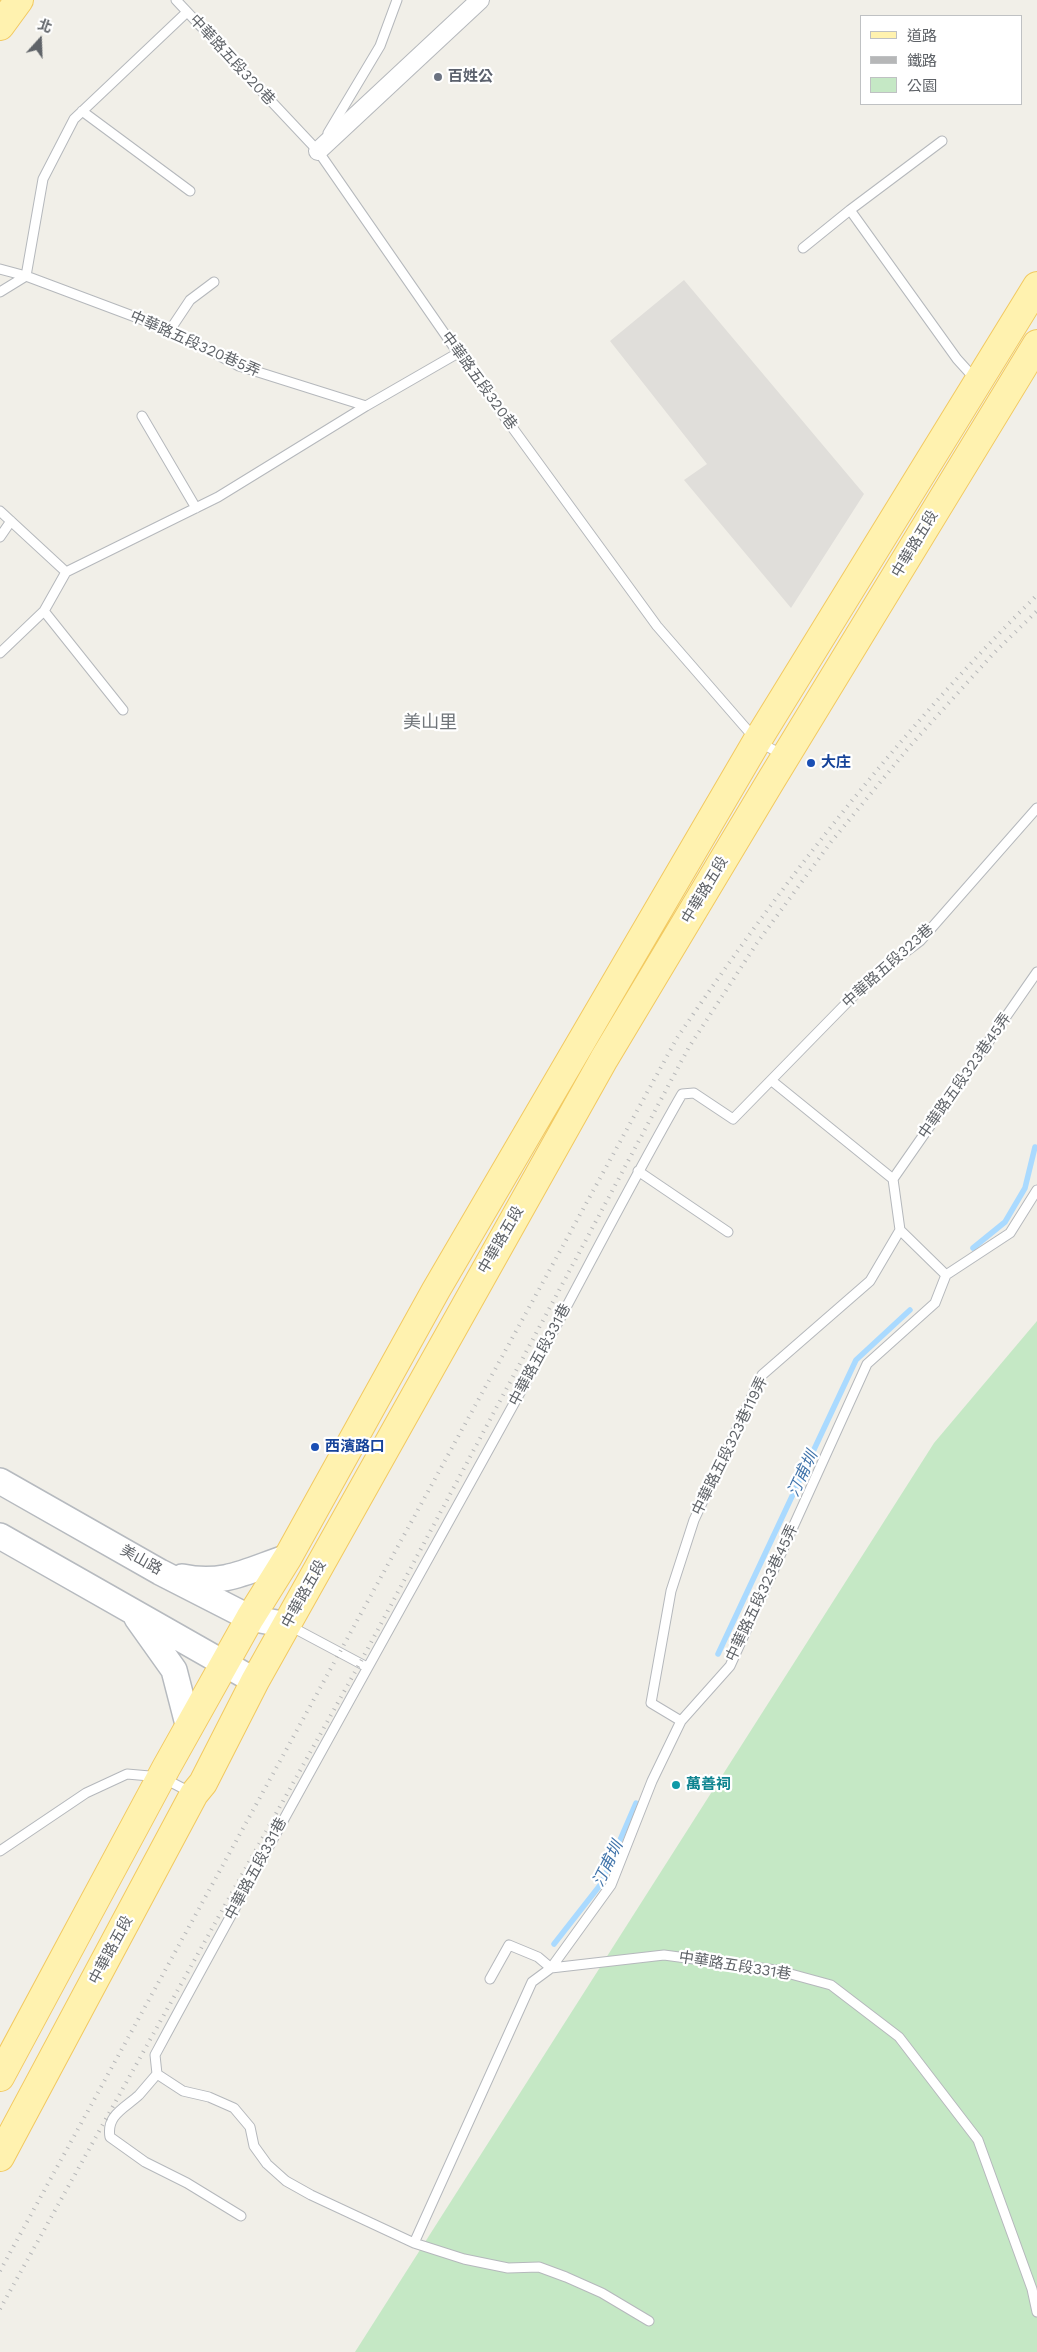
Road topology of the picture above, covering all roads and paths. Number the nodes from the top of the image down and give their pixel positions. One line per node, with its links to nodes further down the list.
1 (19, 0): 6 (main road)
2 (176, 0): 5 (lane, 中華路五段320巷)
3 (397, 0): 9 (lane)
4 (480, 0): 9 (street)
5 (187, 12): 7 (lane); 9 (lane, 中華路五段320巷)
6 (0, 26)
7 (82, 111): 10 (lane); 14 (lane)
8 (942, 141): 11 (lane)
9 (318, 151): 20 (lane, 中華路五段320巷)
10 (190, 191)
11 (850, 210): 12 (lane); 21 (lane)
12 (803, 248)
13 (0, 269): 14 (lane, 中華路五段320巷5弄)
14 (26, 276): 17 (lane); 18 (lane, 中華路五段320巷5弄)
15 (214, 282): 18 (lane)
16 (1037, 286): 21 (main road, 中華路五段)
17 (0, 292)
18 (170, 330): 22 (lane, 中華路五段320巷5弄)
19 (1037, 344): 33 (main road, 中華路五段)
20 (458, 354): 22 (lane); 32 (lane, 中華路五段320巷)
21 (978, 382): 32 (main road, 中華路五段)
22 (366, 406): 24 (lane)
23 (142, 416): 24 (lane)
24 (196, 508): 28 (lane)
25 (0, 511): 26 (lane)
26 (11, 521): 27 (lane); 28 (lane)
27 (0, 537)
28 (66, 572): 29 (lane)
29 (44, 611): 30 (lane); 31 (lane)
30 (0, 653)
31 (123, 710)
32 (757, 741): 33 (lane, 中華路五段320巷); 44 (main road, 中華路五段)
33 (785, 757): 45 (main road, 中華路五段)
34 (1037, 808): 36 (lane, 中華路五段323巷)
35 (1037, 972): 39 (lane, 中華路五段323巷45弄)
36 (772, 1081): 37 (lane, 中華路五段323巷); 39 (lane)
37 (733, 1119): 38 (lane, 中華路五段331巷)
38 (638, 1170): 42 (lane); 54 (lane, 中華路五段331巷)
39 (893, 1179): 41 (lane)
40 (1037, 1190): 43 (lane)
41 (900, 1230): 43 (lane); 56 (lane, 中華路五段323巷119弄)
42 (728, 1232)
43 (946, 1275): 56 (lane, 中華路五段323巷45弄)
44 (436, 1290): 45 (street); 48 (main road, 中華路五段)
45 (465, 1304): 52 (main road, 中華路五段)
46 (0, 1481): 49 (street, 美山路)
47 (0, 1536): 50 (street)
48 (288, 1557): 49 (street); 51 (main road, 中華路五段)
49 (160, 1572): 51 (street, 美山路)
50 (132, 1612): 53 (street); 57 (street)
51 (250, 1618): 52 (street, 美山路); 53 (main road, 中華路五段)
52 (287, 1625): 54 (lane); 55 (main road, 中華路五段)
53 (224, 1664): 55 (street); 57 (main road, 中華路五段)
54 (367, 1667): 63 (lane, 中華路五段331巷)
55 (255, 1681): 59 (main road, 中華路五段)
56 (681, 1721): 61 (lane, 中華路五段323巷45弄)
57 (189, 1728): 58 (main road, 中華路五段)
58 (161, 1777): 59 (lane); 60 (lane); 64 (main road, 中華路五段)
59 (194, 1794): 65 (main road, 中華路五段)
60 (0, 1851)
61 (551, 1968): 62 (lane); 67 (lane); 68 (lane, 中華路五段331巷)
62 (490, 1979)
63 (157, 2074): 66 (lane); 67 (lane)
64 (0, 2077)
65 (0, 2157)
66 (241, 2216)
67 (414, 2243): 69 (lane)
68 (1037, 2312)
69 (648, 2321)

